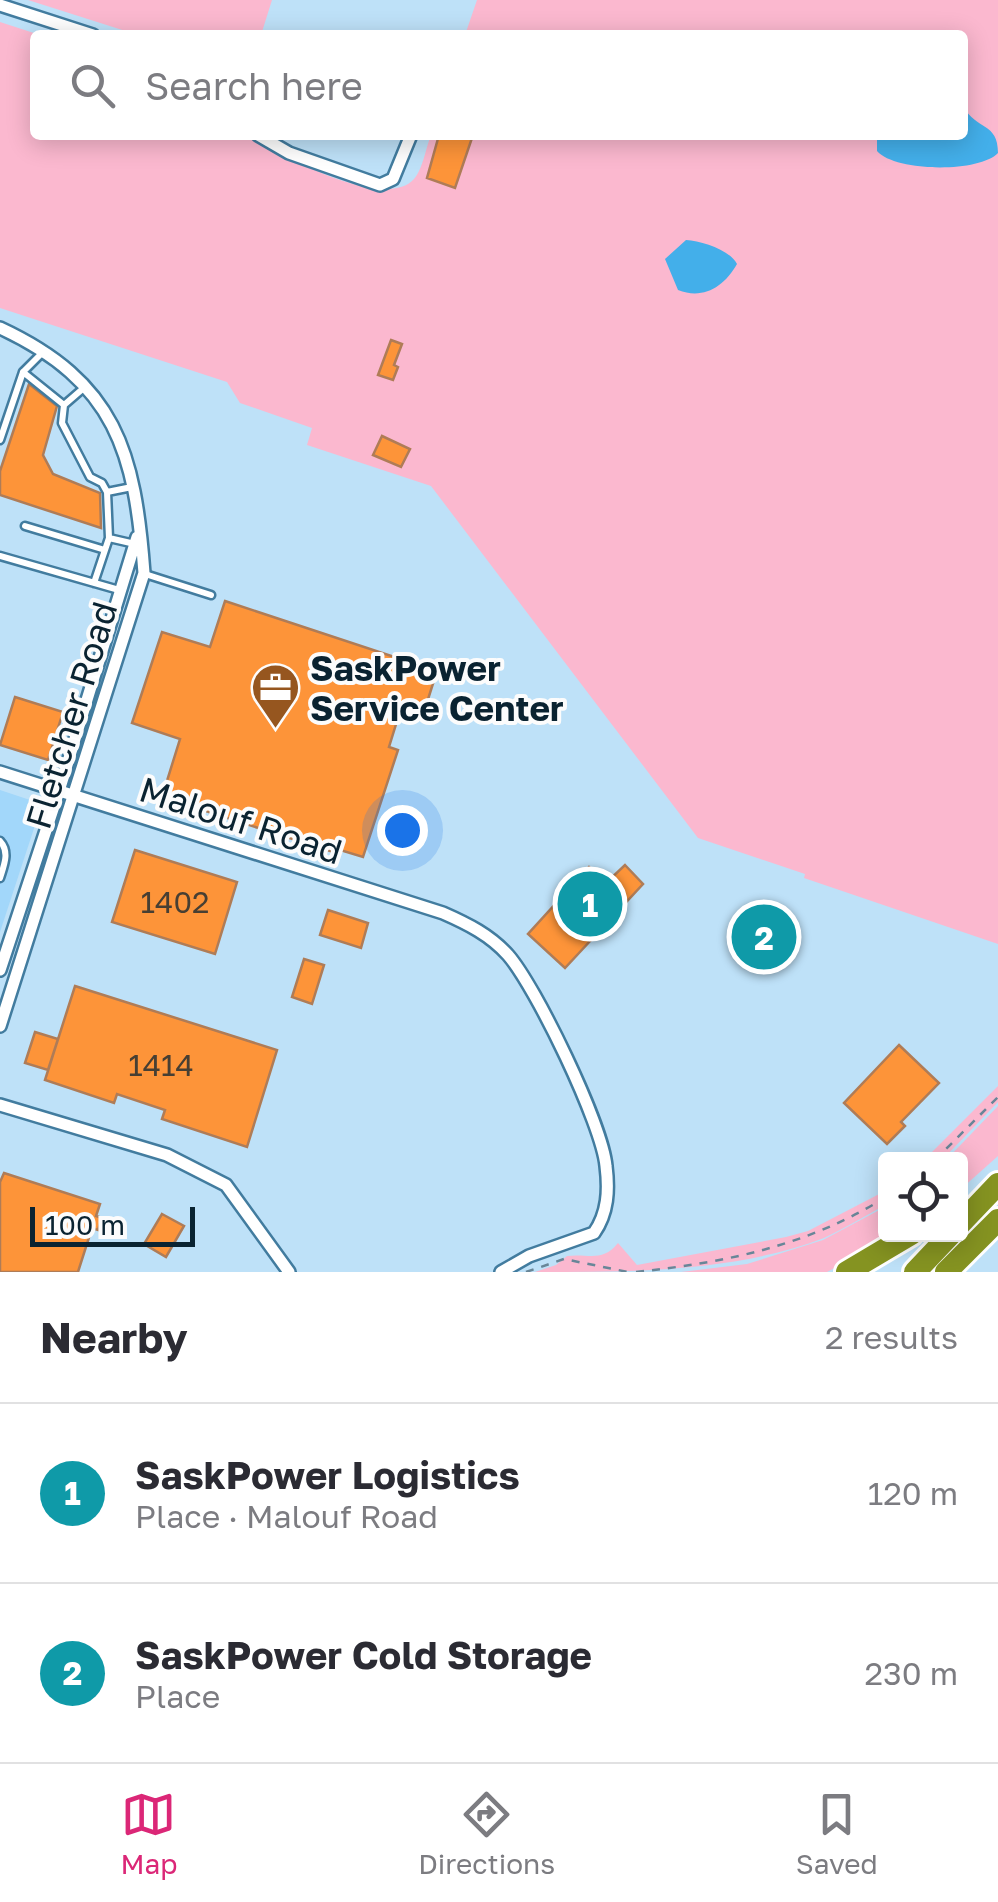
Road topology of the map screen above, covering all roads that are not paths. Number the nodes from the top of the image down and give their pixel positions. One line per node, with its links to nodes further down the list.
1 (0, 4): 2 (street)
2 (78, 30)
3 (267, 140): 4 (street)
4 (409, 140)
5 (0, 328): 6 (street, Fletcher Road)
6 (45, 351): 7 (lane); 8 (street, Fletcher Road)
7 (23, 372): 9 (lane); 10 (lane)
8 (86, 386): 9 (lane); 11 (street, Fletcher Road)
9 (64, 405): 12 (lane)
10 (0, 440)
11 (132, 487): 12 (lane); 15 (street, Fletcher Road)
12 (107, 492): 14 (lane)
13 (25, 526): 16 (lane)
14 (109, 538): 15 (lane); 16 (lane)
15 (136, 538): 18 (street, Fletcher Road); 20 (street, Fletcher Road)
16 (105, 550): 19 (lane)
17 (0, 556): 19 (lane)
18 (144, 573): 21 (lane); 24 (street, Fletcher Road)
19 (94, 583): 20 (lane)
20 (120, 591): 23 (street, Fletcher Road)
21 (211, 595)
22 (0, 772): 23 (street, Malouf Road)
23 (60, 791): 24 (street, Malouf Road); 27 (street, Fletcher Road)
24 (74, 796): 28 (street, Fletcher Road); 38 (street, Malouf Road)
25 (0, 841): 26 (lane)
26 (0, 878)
27 (0, 970)
28 (0, 1026)
29 (0, 1105): 37 (street)
30 (998, 1168): 32 (highway)
31 (998, 1184): 33 (highway)
32 (968, 1193)
33 (968, 1216)
34 (998, 1221): 41 (highway); 42 (highway)
35 (898, 1242): 39 (highway)
36 (944, 1242): 40 (highway)
37 (289, 1272)
38 (501, 1272)
39 (847, 1272)
40 (916, 1272)
41 (946, 1272)
42 (961, 1272)

